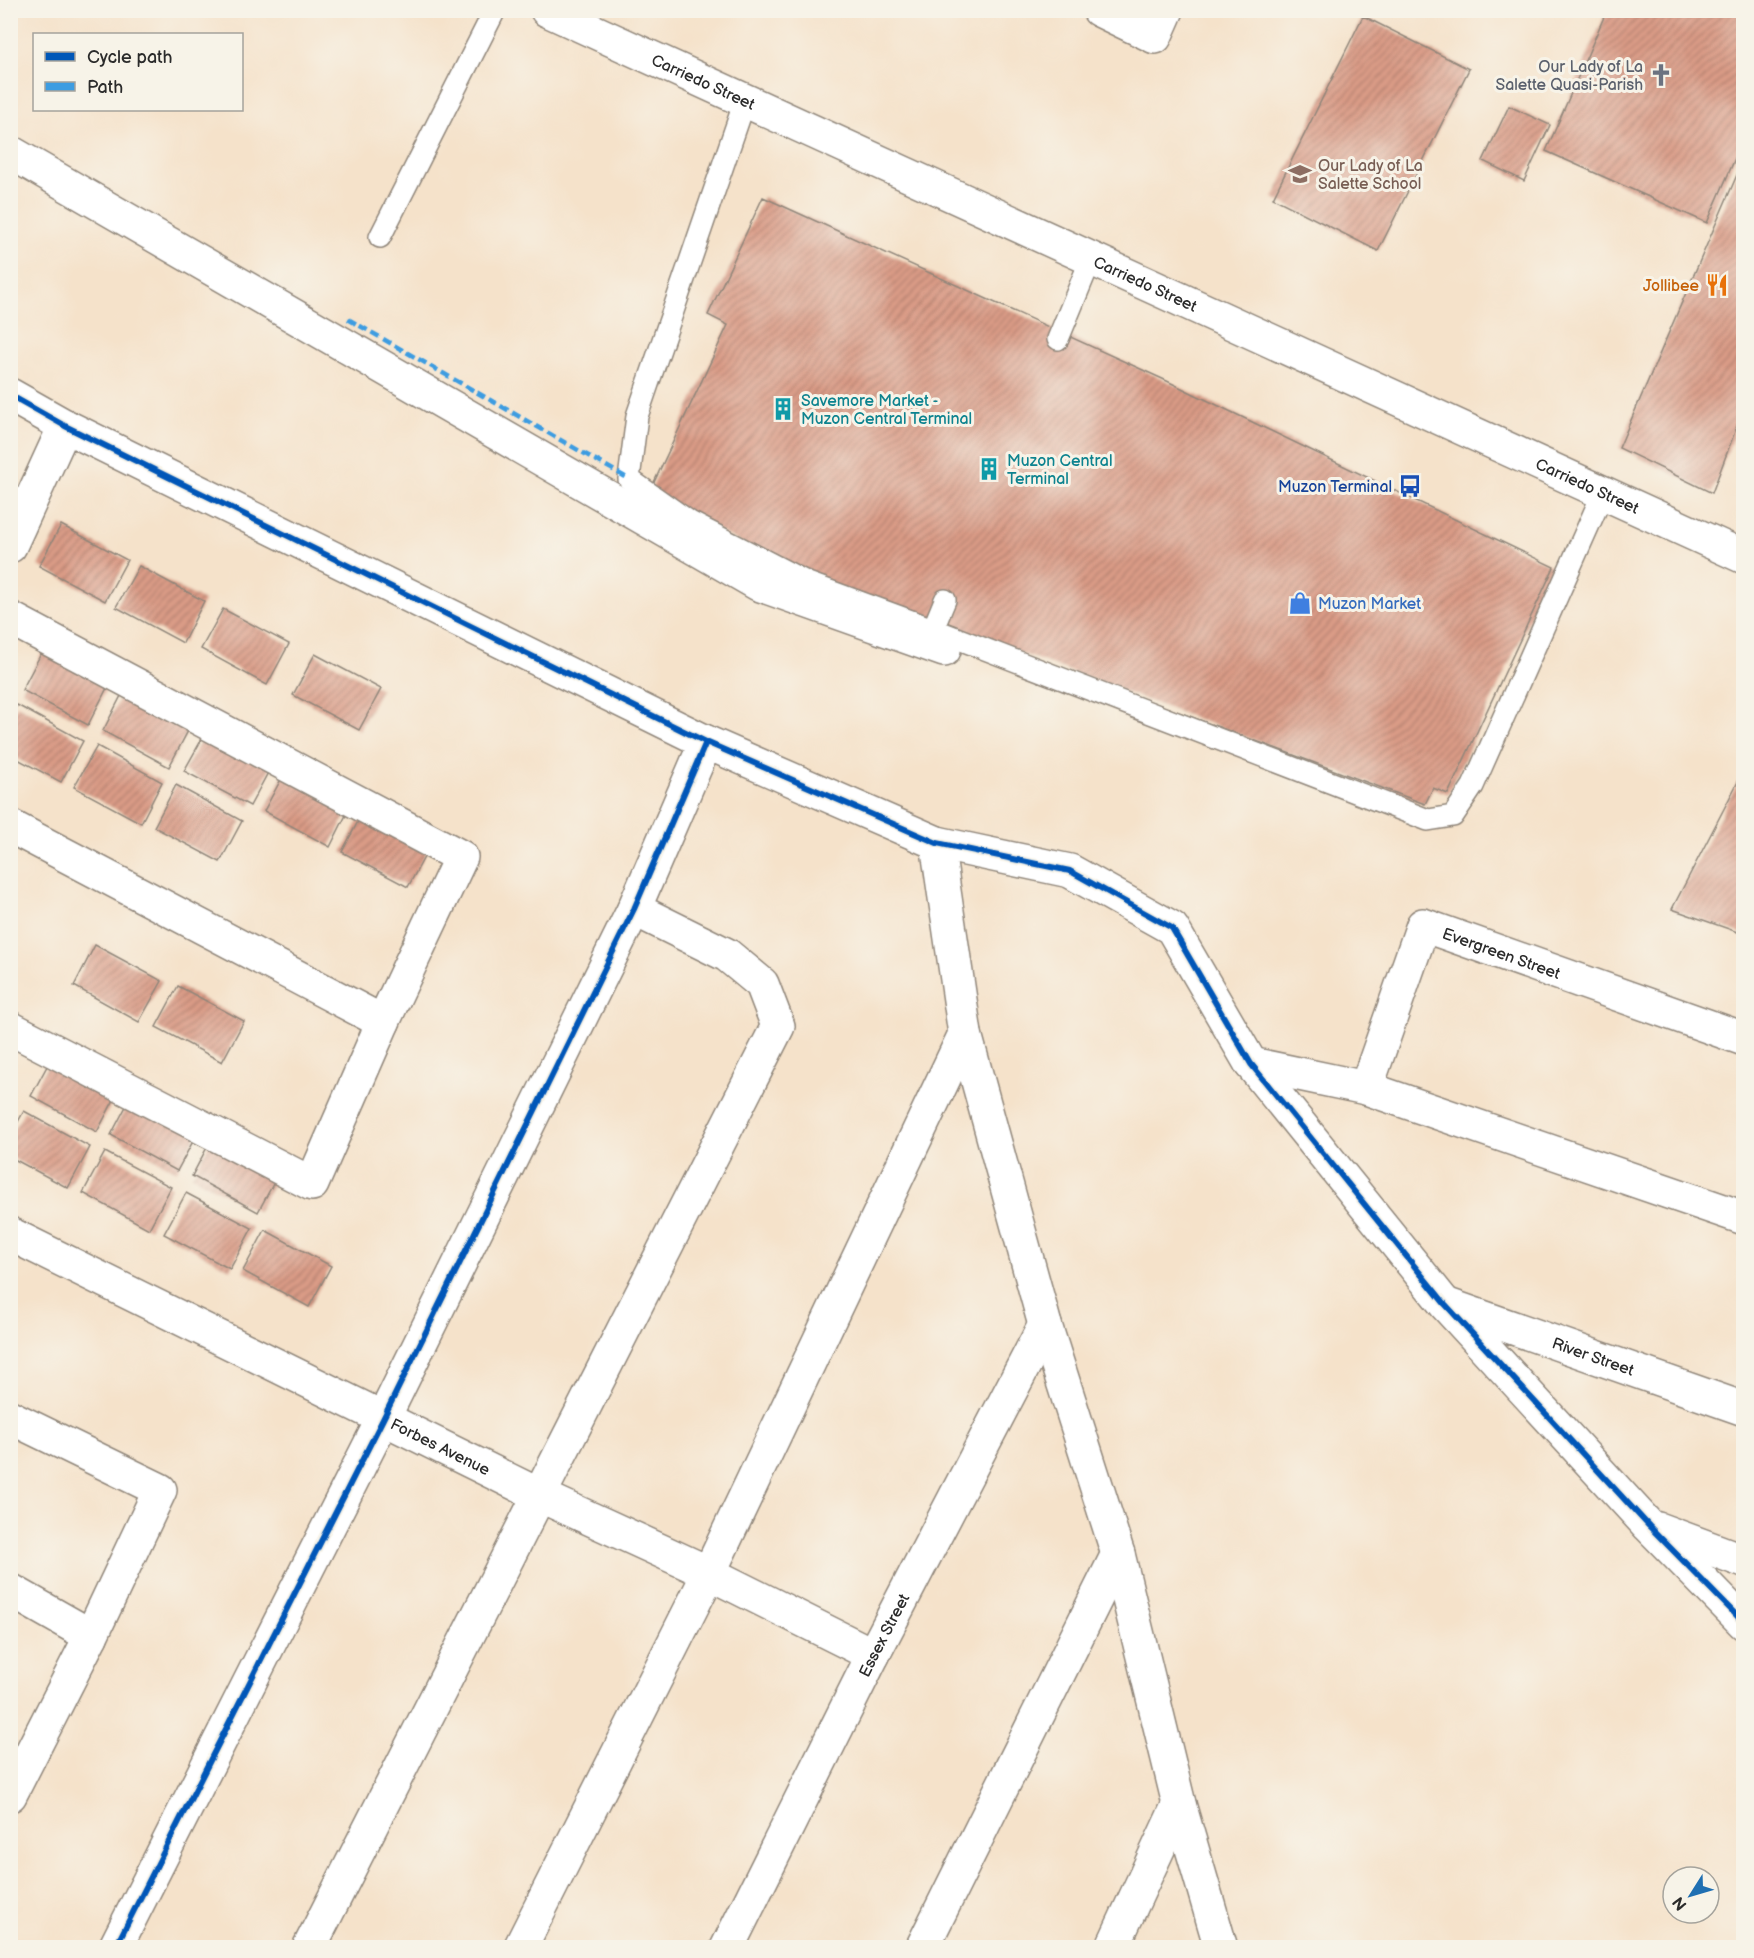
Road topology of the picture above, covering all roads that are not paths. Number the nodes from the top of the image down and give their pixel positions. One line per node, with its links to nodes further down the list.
1 (495, 10): 7 (lane)
2 (547, 10): 5 (street, Carriedo Street)
3 (1099, 10): 4 (street)
4 (1161, 24)
5 (746, 101): 8 (street, Carriedo Street); 17 (lane)
6 (10, 153): 17 (street)
7 (380, 237)
8 (1091, 259): 9 (lane); 12 (street, Carriedo Street)
9 (1058, 339)
10 (10, 395): 11 (street)
11 (65, 426): 13 (street); 18 (street)
12 (1603, 493): 14 (street, Carriedo Street); 17 (lane)
13 (10, 546)
14 (1743, 557)
15 (945, 600): 17 (lane)
16 (10, 618): 22 (street)
17 (939, 639)
18 (706, 742): 20 (street); 21 (street)
19 (10, 826): 22 (street)
20 (937, 843): 24 (street); 26 (street)
21 (634, 909): 34 (street); 35 (street)
22 (383, 1022): 23 (street)
23 (10, 1028)
24 (966, 1034): 31 (street); 39 (street)
25 (1743, 1039): 27 (street, Evergreen Street)
26 (1251, 1064): 27 (street); 30 (street)
27 (1366, 1088): 28 (street)
28 (1743, 1218)
29 (10, 1234): 34 (street, Forbes Avenue)
30 (1445, 1304): 32 (street, River Street); 36 (street)
31 (1045, 1324): 37 (street); 43 (street, Essex Street)
32 (1743, 1409)
33 (10, 1417): 42 (street)
34 (383, 1419): 35 (street, Forbes Avenue); 46 (street)
35 (539, 1496): 39 (street, Forbes Avenue); 47 (street)
36 (1649, 1526): 38 (street); 41 (street)
37 (1118, 1554): 45 (street); 50 (street)
38 (1743, 1561)
39 (709, 1573): 43 (street, Forbes Avenue); 48 (street)
40 (10, 1590): 42 (street)
41 (1743, 1623)
42 (91, 1636): 44 (street)
43 (873, 1655): 49 (street, Essex Street)
44 (13, 1785)
45 (1179, 1804): 51 (street); 52 (street)
46 (115, 1947)
47 (309, 1947)
48 (520, 1947)
49 (727, 1947)
50 (922, 1947)
51 (1112, 1947)
52 (1221, 1947)

